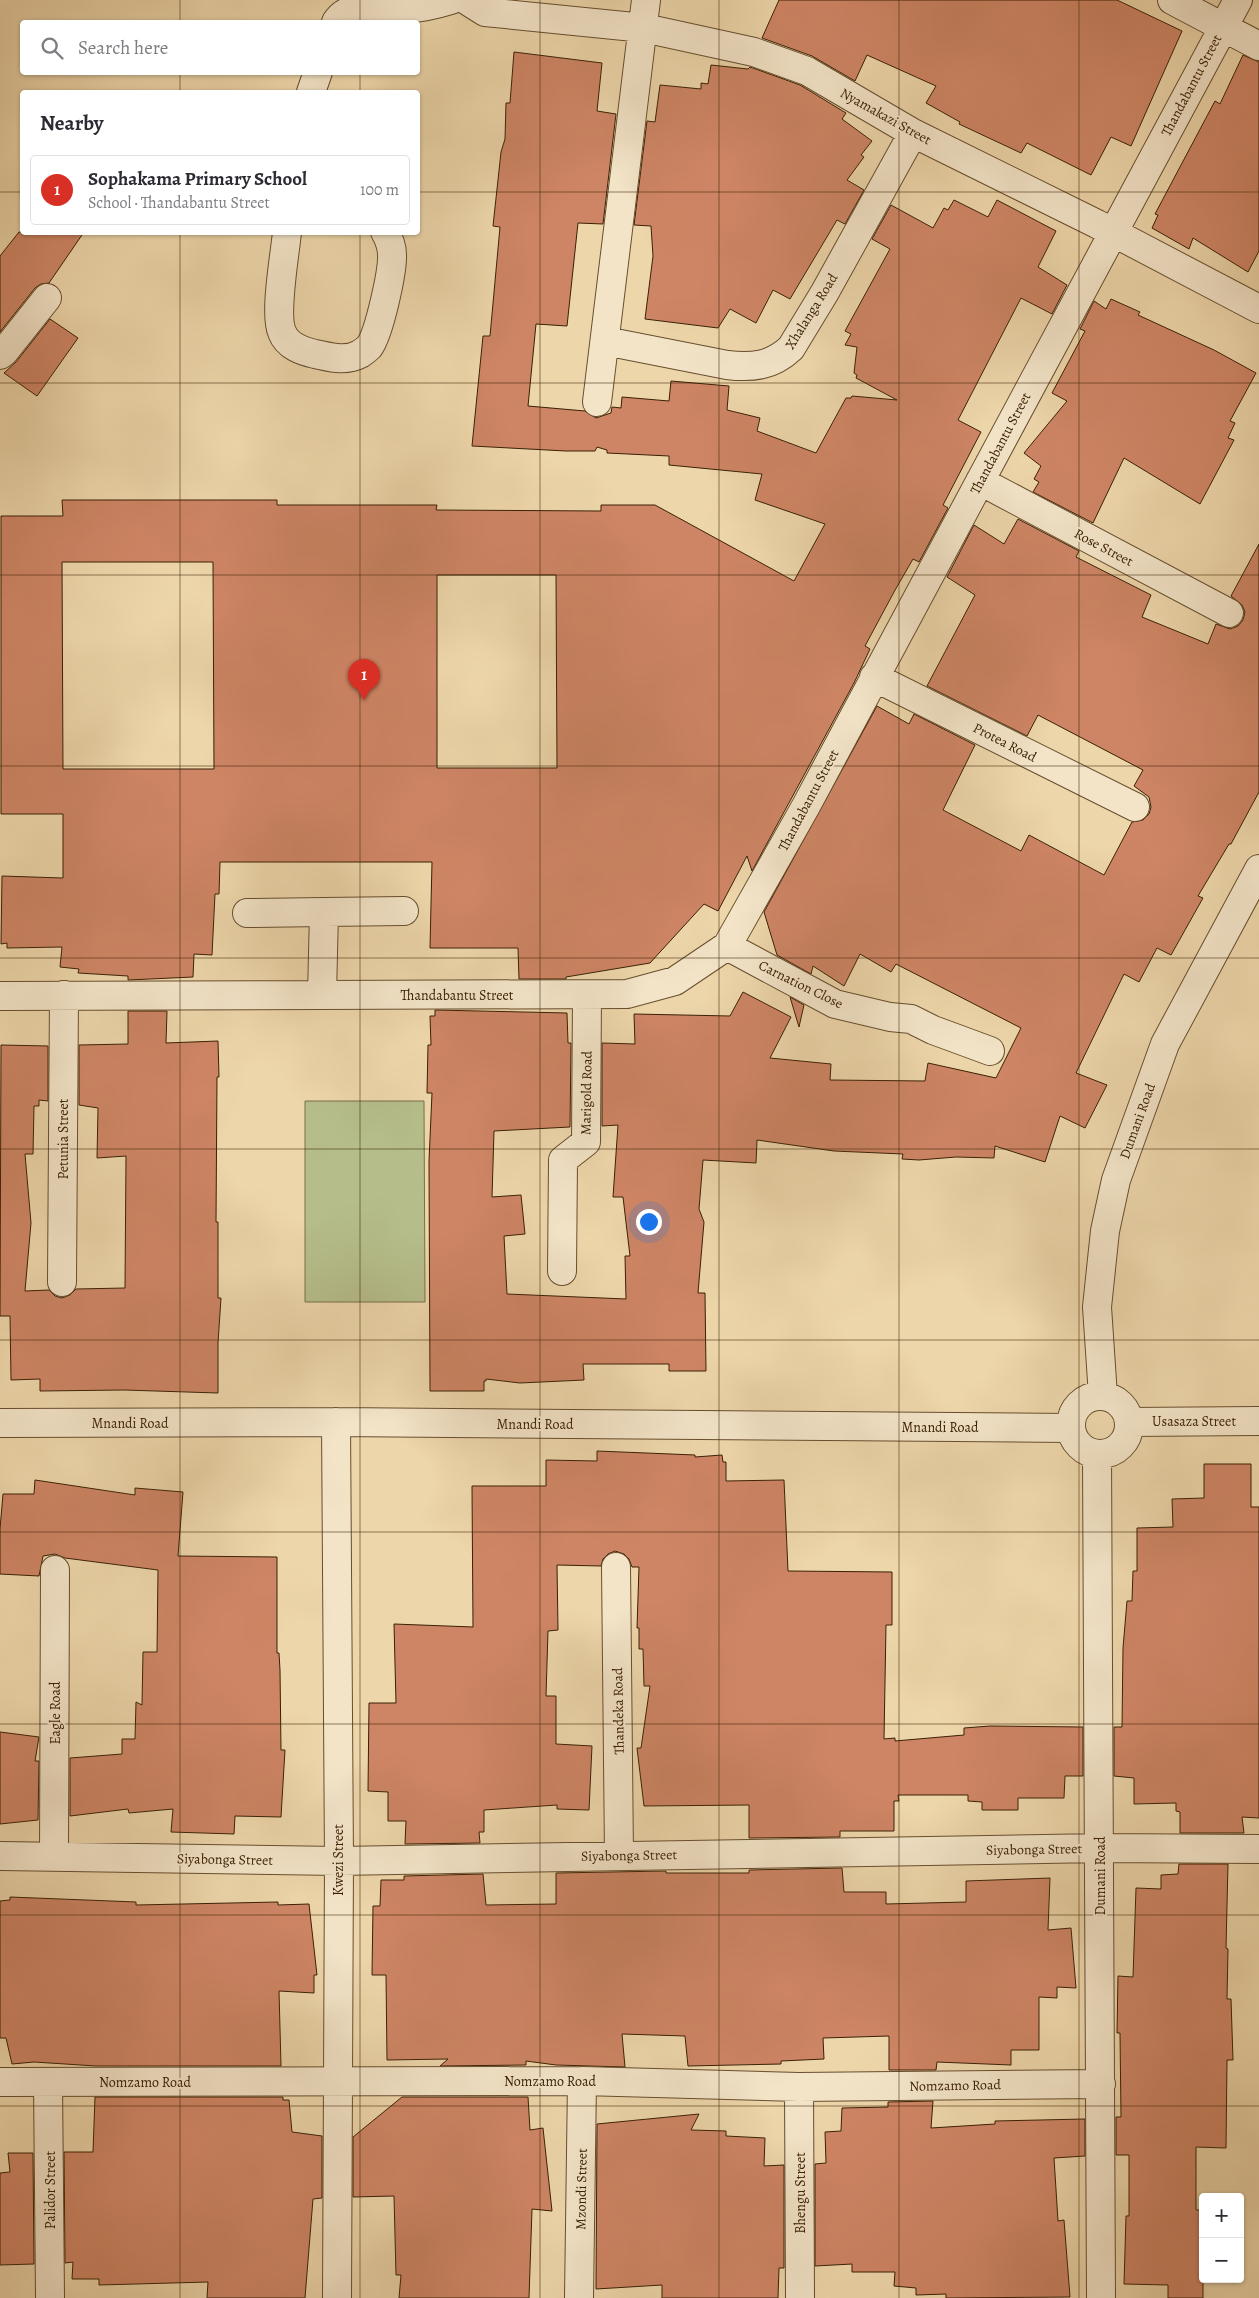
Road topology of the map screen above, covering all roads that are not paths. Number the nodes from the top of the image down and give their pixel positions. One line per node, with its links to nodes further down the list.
1 (451, 0): 6 (street)
2 (646, 0): 7 (street)
3 (1172, 0): 8 (street)
4 (1238, 0): 8 (street, Thandabantu Street)
5 (475, 6): 7 (street, Nyamakazi Street)
6 (338, 20)
7 (644, 28): 12 (street, Nyamakazi Street); 18 (street)
8 (1222, 28): 9 (street); 13 (street, Thandabantu Street)
9 (1259, 46)
10 (317, 75): 11 (street)
11 (312, 90)
12 (913, 133): 13 (street, Nyamakazi Street); 18 (street, Xhalanga Road)
13 (1112, 233): 17 (street, Nyamakazi Street); 21 (street, Thandabantu Street)
14 (287, 235): 15 (street)
15 (386, 235)
16 (47, 298): 19 (street)
17 (1259, 310)
18 (605, 341): 20 (street)
19 (0, 355)
20 (597, 402)
21 (980, 481): 22 (street, Rose Street); 23 (street, Thandabantu Street)
22 (1229, 613)
23 (874, 677): 24 (street, Protea Road); 29 (street, Thandabantu Street)
24 (1135, 807)
25 (1259, 869): 37 (street, Dumani Road)
26 (404, 911): 28 (street)
27 (248, 912): 28 (street)
28 (324, 912): 31 (street)
29 (727, 946): 32 (street, Thandabantu Street); 34 (street, Carnation Close)
30 (64, 995): 31 (street, Thandabantu Street); 33 (street, Thandabantu Street); 36 (street, Petunia Street)
31 (322, 995): 32 (street, Thandabantu Street)
32 (587, 995): 35 (street, Marigold Road)
33 (0, 996)
34 (990, 1051)
35 (562, 1271)
36 (62, 1282)
37 (1103, 1396): 40 (street); 42 (street)
38 (1259, 1421): 40 (street, Usasaza Street)
39 (336, 1422): 41 (street, Mnandi Road); 42 (street, Mnandi Road); 51 (street, Kwezi Street)
40 (1128, 1422): 43 (street)
41 (0, 1423)
42 (1070, 1428): 43 (street)
43 (1097, 1454): 46 (street, Dumani Road)
44 (616, 1567): 48 (street, Thandeka Road)
45 (55, 1570): 50 (street, Eagle Road)
46 (1100, 1848): 47 (street, Siyabonga Street); 48 (street, Siyabonga Street); 56 (street, Dumani Road)
47 (1259, 1849)
48 (619, 1855): 51 (street, Siyabonga Street)
49 (0, 1856): 50 (street, Siyabonga Street)
50 (54, 1856): 51 (street, Siyabonga Street)
51 (339, 1861): 52 (street, Kwezi Street)
52 (337, 2080): 53 (street, Nomzamo Road); 55 (street, Nomzamo Road); 59 (street, Kwezi Street)
53 (582, 2080): 57 (street, Nomzamo Road); 60 (street, Mzondi Street)
54 (0, 2082): 55 (street, Nomzamo Road)
55 (48, 2082): 58 (street, Palidor Street)
56 (1101, 2084): 57 (street, Nomzamo Road); 62 (street, Dumani Road)
57 (800, 2087): 61 (street, Bhengu Street)
58 (50, 2298)
59 (337, 2298)
60 (579, 2298)
61 (800, 2298)
62 (1101, 2298)

